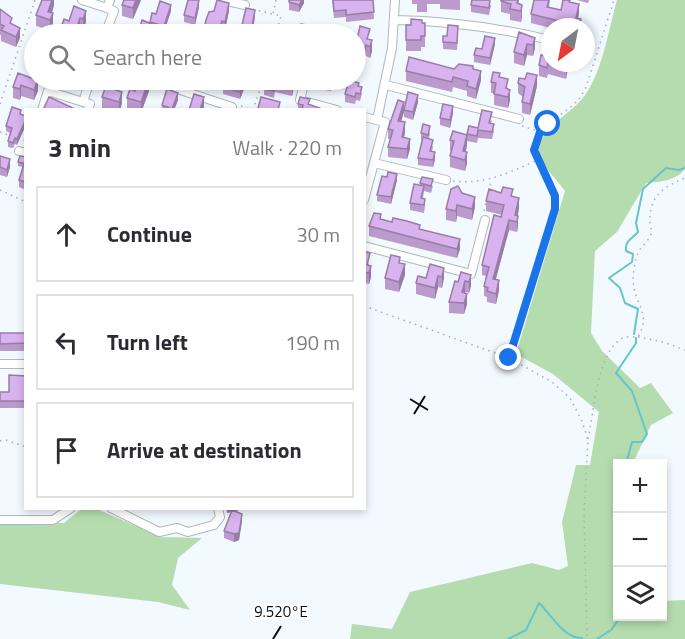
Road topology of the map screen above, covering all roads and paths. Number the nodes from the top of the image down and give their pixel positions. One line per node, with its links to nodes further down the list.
1 (35, 0): 11 (path)
2 (82, 0): 7 (street)
3 (223, 0): 8 (street)
4 (276, 0): 9 (path)
5 (395, 0): 10 (street)
6 (614, 0): 17 (path)
7 (108, 4): 12 (street)
8 (245, 5): 9 (path)
9 (273, 14): 13 (path)
10 (394, 20): 15 (street); 18 (street)
11 (27, 24)
12 (109, 24)
13 (279, 24)
14 (24, 33): 23 (path)
15 (541, 37)
16 (595, 53): 17 (path)
17 (598, 54): 34 (path)
18 (386, 85): 31 (street); 32 (street)
19 (88, 90): 24 (street)
20 (180, 90): 25 (street)
21 (259, 90): 28 (path)
22 (302, 90): 29 (street)
23 (0, 104)
24 (85, 106): 26 (street)
25 (232, 107): 27 (path)
26 (43, 108)
27 (246, 108)
28 (253, 108)
29 (330, 108)
30 (366, 117): 32 (street)
31 (519, 119): 34 (path)
32 (377, 120): 37 (street)
33 (0, 132): 35 (path)
34 (540, 132): 36 (path)
35 (24, 140)
36 (537, 160): 40 (path); 49 (path)
37 (374, 163): 39 (street); 42 (street)
38 (685, 178): 47 (path)
39 (446, 180): 40 (path)
40 (492, 180): 44 (path)
41 (0, 190): 43 (path)
42 (366, 193)
43 (24, 201)
44 (485, 220): 45 (street)
45 (366, 247)
46 (366, 307): 49 (path)
47 (638, 337): 48 (path); 52 (path)
48 (685, 350)
49 (509, 358): 52 (path)
50 (0, 364): 51 (street)
51 (24, 364)
52 (588, 440): 59 (path)
53 (0, 441): 54 (path)
54 (24, 446)
55 (69, 510): 58 (street)
56 (115, 510): 57 (street)
57 (218, 510)
58 (0, 520)
59 (587, 639)

